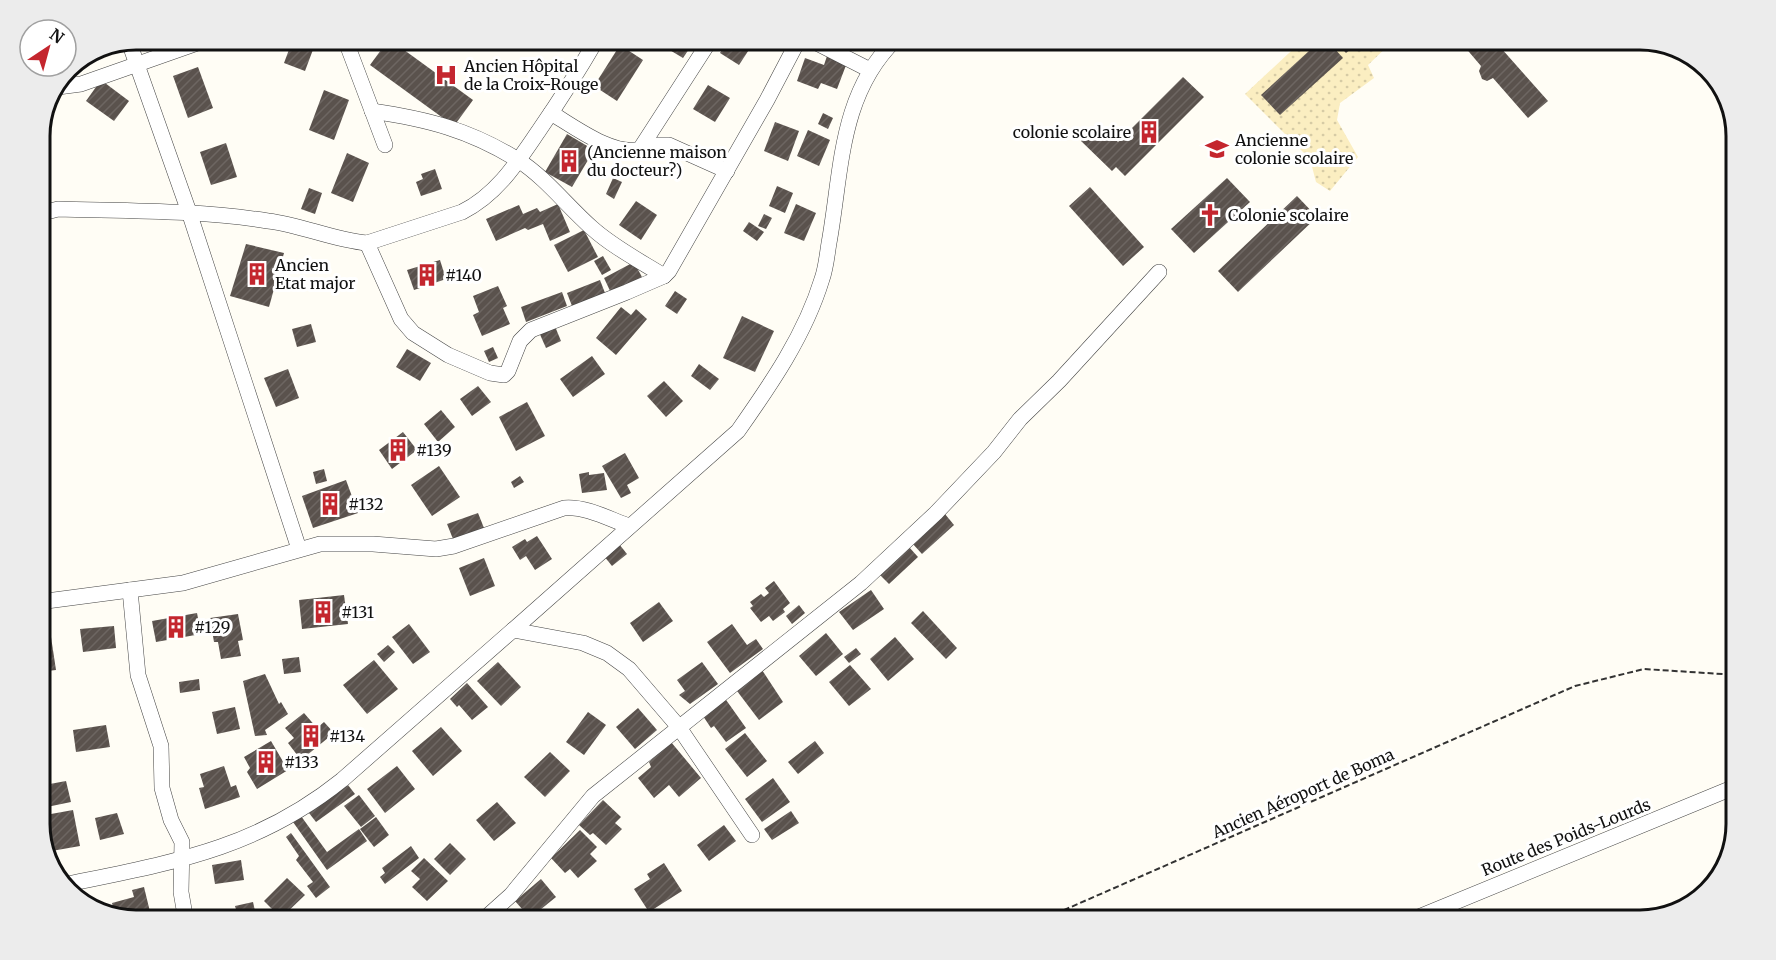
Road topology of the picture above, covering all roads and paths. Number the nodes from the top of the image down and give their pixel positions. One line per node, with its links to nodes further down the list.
1 (132, 50): 9 (street)
2 (178, 50): 9 (street)
3 (349, 50): 12 (street)
4 (590, 50): 13 (street)
5 (704, 50): 15 (street)
6 (793, 50): 17 (street)
7 (831, 50): 10 (street)
8 (886, 50): 10 (street)
9 (136, 65): 11 (street); 19 (street)
10 (870, 70): 23 (street)
11 (65, 86)
12 (372, 111): 14 (street); 16 (street)
13 (551, 113): 15 (street); 16 (street)
14 (386, 146)
15 (640, 149): 17 (street)
16 (518, 160): 20 (street); 22 (street)
17 (727, 171): 22 (street)
18 (50, 211): 19 (street)
19 (189, 212): 20 (street); 24 (street)
20 (367, 243): 22 (street)
21 (1159, 272): 29 (street)
22 (664, 276)
23 (629, 526): 24 (street); 27 (street)
24 (299, 549): 25 (street)
25 (130, 590): 26 (street); 32 (street)
26 (50, 601)
27 (513, 630): 29 (street); 32 (street)
28 (1726, 674): 36 (path, Ancien Aéroport de Boma)
29 (678, 726): 31 (street); 35 (street)
30 (1726, 791): 37 (street, Route des Poids-Lourds)
31 (752, 835)
32 (182, 860): 33 (street); 34 (street)
33 (73, 883)
34 (184, 910)
35 (495, 910)
36 (1064, 910)
37 (1435, 910)

